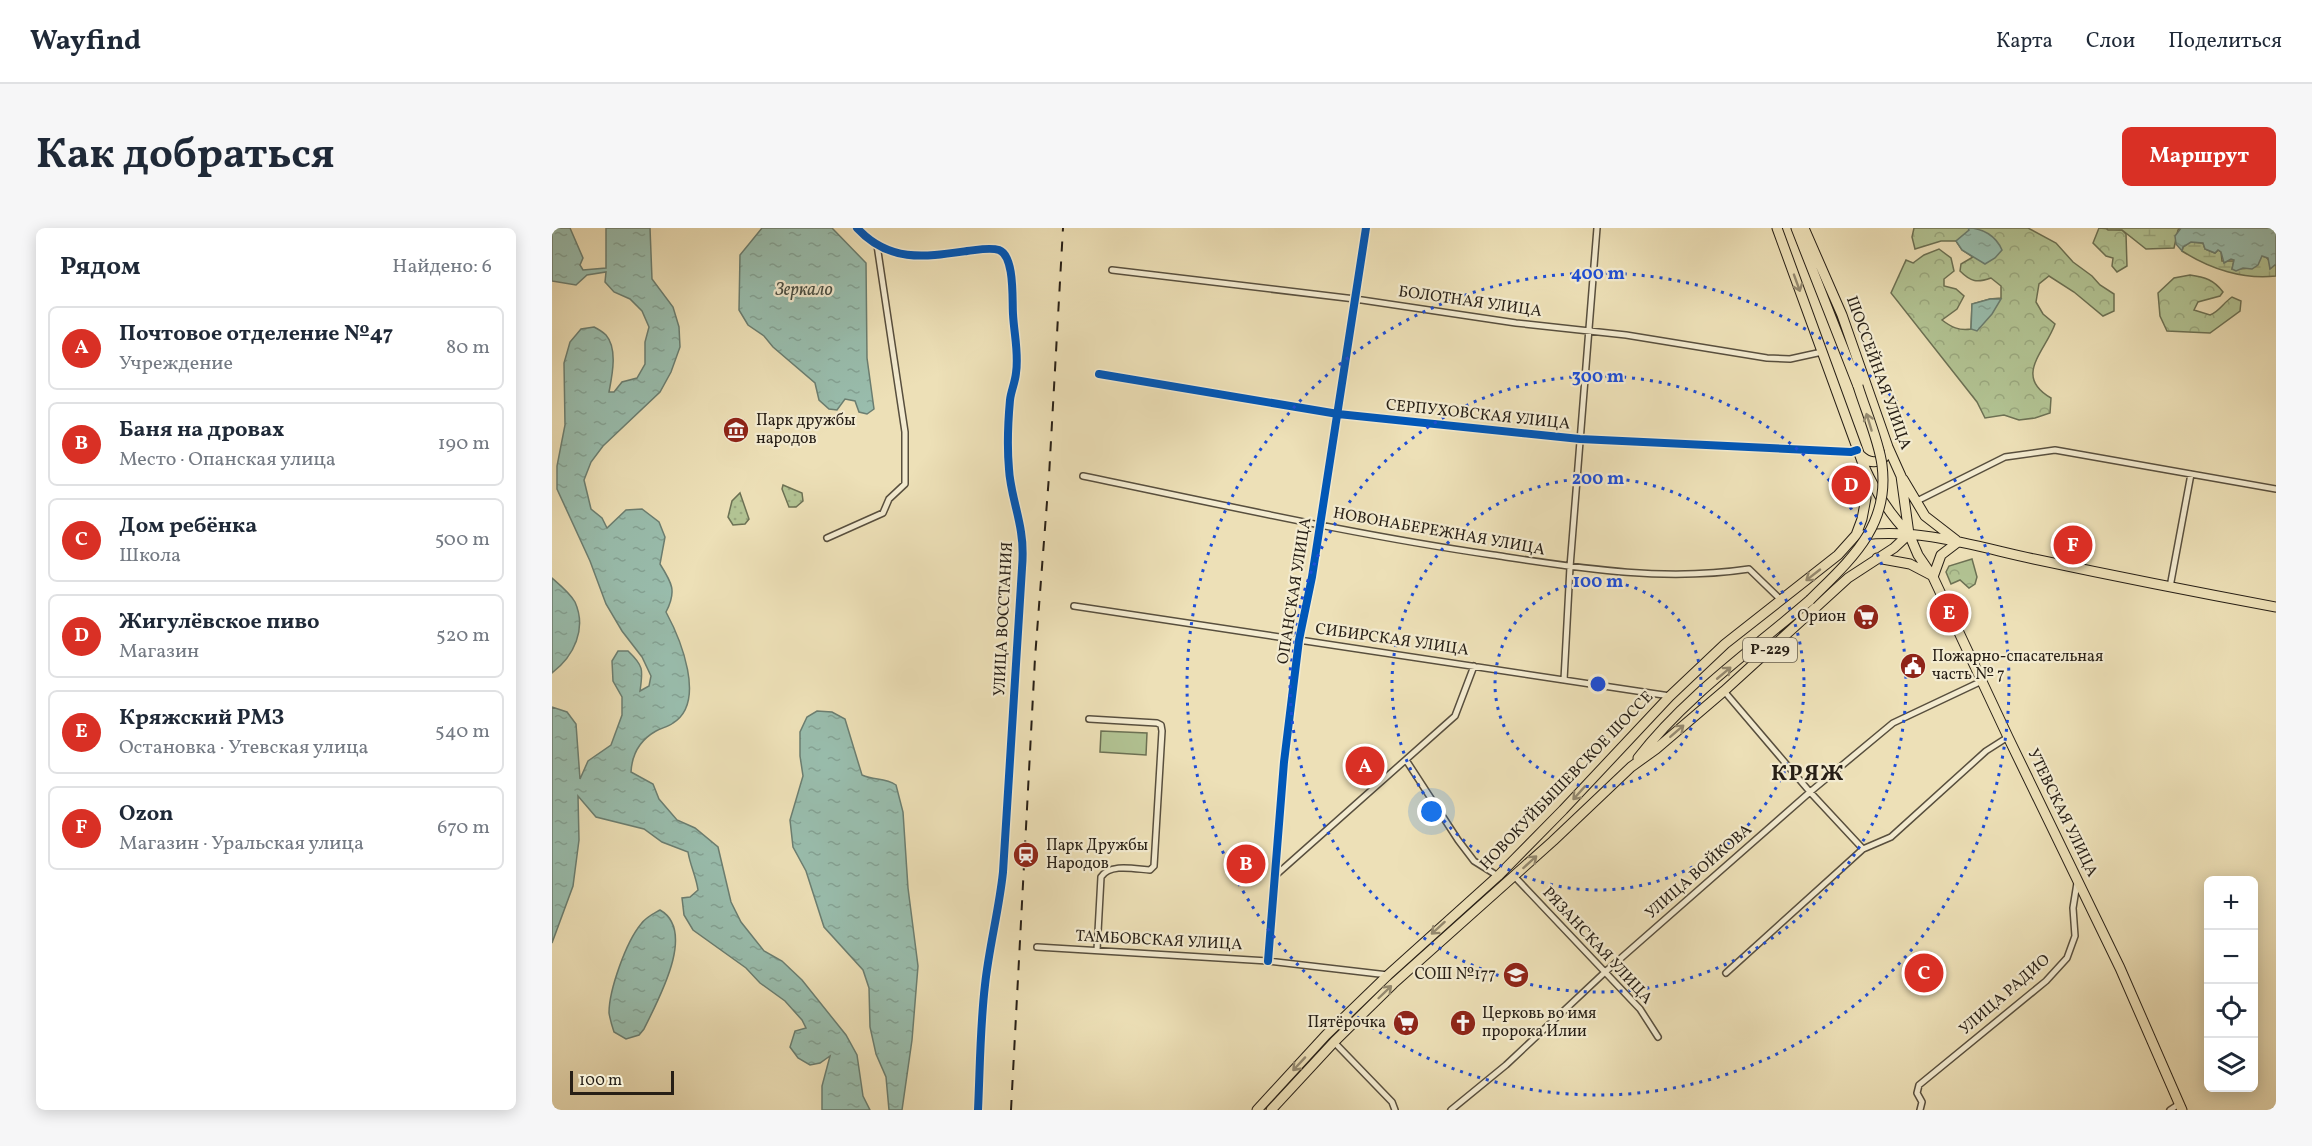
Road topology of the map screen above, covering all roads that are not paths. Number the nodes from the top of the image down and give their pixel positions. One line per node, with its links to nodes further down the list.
1 (857, 228): 7 (street, УЛИЦА ВОССТАНИЯ)
2 (1366, 228): 9 (street, ОПАНСКАЯ УЛИЦА)
3 (1597, 228): 10 (street)
4 (1777, 228): 11 (main road, one-way to 11)
5 (1797, 228): 13 (main road, ШОССЕЙНАЯ УЛИЦА)
6 (1804, 228): 16 (main road, ШОССЕЙНАЯ УЛИЦА)
7 (877, 245): 27 (street); 64 (street, УЛИЦА ВОССТАНИЯ)
8 (1112, 270): 9 (street, БОЛОТНАЯ УЛИЦА)
9 (1355, 299): 10 (street, БОЛОТНАЯ УЛИЦА); 14 (street, ОПАНСКАЯ УЛИЦА)
10 (1588, 331): 11 (street, БОЛОТНАЯ УЛИЦА); 15 (street)
11 (1822, 352): 17 (main road)
12 (1099, 374): 14 (street, СЕРПУХОВСКАЯ УЛИЦА)
13 (1858, 386): 47 (main road, НОВОКУЙБЫШЕВСКОЕ ШОССЕ, one-way to 13, bridge)
14 (1338, 414): 15 (street, СЕРПУХОВСКАЯ УЛИЦА); 24 (street, ОПАНСКАЯ УЛИЦА)
15 (1580, 439): 17 (street, СЕРПУХОВСКАЯ УЛИЦА); 31 (street)
16 (1888, 447): 17 (main road); 21 (main road, ШОССЕЙНАЯ УЛИЦА)
17 (1858, 451): 18 (main road)
18 (1863, 464): 25 (main road); 26 (main road, НОВОКУЙБЫШЕВСКОЕ ШОССЕ)
19 (2191, 474): 22 (street); 23 (street); 34 (street)
20 (1083, 476): 24 (street, НОВОНАБЕРЕЖНАЯ УЛИЦА)
21 (1901, 476): 23 (main road); 25 (main road, ШОССЕЙНАЯ УЛИЦА)
22 (2276, 489)
23 (1917, 501): 28 (main road)
24 (1319, 525): 31 (street, НОВОНАБЕРЕЖНАЯ УЛИЦА); 38 (street, ОПАНСКАЯ УЛИЦА)
25 (1909, 534): 26 (main road); 28 (main road); 30 (main road, НОВОКУЙБЫШЕВСКОЕ ШОССЕ / Р-229); 33 (main road, УТЕВСКАЯ УЛИЦА)
26 (1856, 535): 29 (main road, НОВОКУЙБЫШЕВСКОЕ ШОССЕ)
27 (827, 538)
28 (1958, 542): 33 (main road); 34 (main road)
29 (1838, 555): 32 (main road); 35 (main road, НОВОКУЙБЫШЕВСКОЕ ШОССЕ, one-way to 35)
30 (1877, 558): 32 (main road, НОВОКУЙБЫШЕВСКОЕ ШОССЕ / Р-229); 33 (main road)
31 (1570, 567): 35 (street, НОВОНАБЕРЕЖНАЯ УЛИЦА); 40 (street)
32 (1852, 575): 42 (main road, НОВОКУЙБЫШЕВСКОЕ ШОССЕ / Р-229)
33 (1933, 577): 41 (main road, УТЕВСКАЯ УЛИЦА)
34 (2170, 587): 37 (main road)
35 (1781, 600): 43 (main road, НОВОКУЙБЫШЕВСКОЕ ШОССЕ)
36 (1074, 606): 38 (street, СИБИРСКАЯ УЛИЦА)
37 (2276, 607)
38 (1299, 640): 39 (street, СИБИРСКАЯ УЛИЦА); 50 (street, ОПАНСКАЯ УЛИЦА)
39 (1474, 666): 40 (street, СИБИРСКАЯ УЛИЦА); 46 (street)
40 (1564, 680): 43 (street, СИБИРСКАЯ УЛИЦА)
41 (1982, 681): 45 (main road, УТЕВСКАЯ УЛИЦА); 48 (street, УЛИЦА ВОЙКОВА)
42 (1724, 692): 47 (main road, НОВОКУЙБЫШЕВСКОЕ ШОССЕ / Р-229, one-way to 42); 48 (street)
43 (1670, 696): 51 (main road, НОВОКУЙБЫШЕВСКОЕ ШОССЕ, one-way to 51)
44 (1089, 719): 55 (street)
45 (2008, 737): 49 (street); 53 (main road, УТЕВСКАЯ УЛИЦА)
46 (1406, 760): 50 (street); 51 (street)
47 (1631, 767): 52 (main road, НОВОКУЙБЫШЕВСКОЕ ШОССЕ, one-way to 47)
48 (1810, 792): 49 (street); 57 (street, УЛИЦА ВОЙКОВА)
49 (1863, 849): 58 (street)
50 (1276, 875): 56 (street, ОПАНСКАЯ УЛИЦА)
51 (1498, 876): 59 (main road, НОВОКУЙБЫШЕВСКОЕ ШОССЕ, one-way to 59)
52 (1514, 876): 57 (street, РЯЗАНСКАЯ УЛИЦА); 61 (main road, НОВОКУЙБЫШЕВСКОЕ ШОССЕ, one-way to 52)
53 (2078, 879): 62 (main road, УТЕВСКАЯ УЛИЦА); 68 (street, УЛИЦА РАДИО)
54 (1037, 947): 55 (street, ТАМБОВСКАЯ УЛИЦА)
55 (1097, 950): 56 (street, ТАМБОВСКАЯ УЛИЦА)
56 (1268, 961): 59 (street, ТАМБОВСКАЯ УЛИЦА)
57 (1604, 973): 60 (street, РЯЗАНСКАЯ УЛИЦА); 63 (street, УЛИЦА ВОЙКОВА)
58 (1726, 973)
59 (1388, 975): 65 (main road, НОВОКУЙБЫШЕВСКОЕ ШОССЕ, one-way to 65)
60 (1658, 1037)
61 (1334, 1042): 66 (main road, НОВОКУЙБЫШЕВСКОЕ ШОССЕ); 67 (street)
62 (2181, 1107): 69 (street)
63 (1455, 1109)
64 (978, 1110)
65 (1257, 1110)
66 (1271, 1110)
67 (1395, 1110)
68 (1920, 1110)
69 (2170, 1110)

